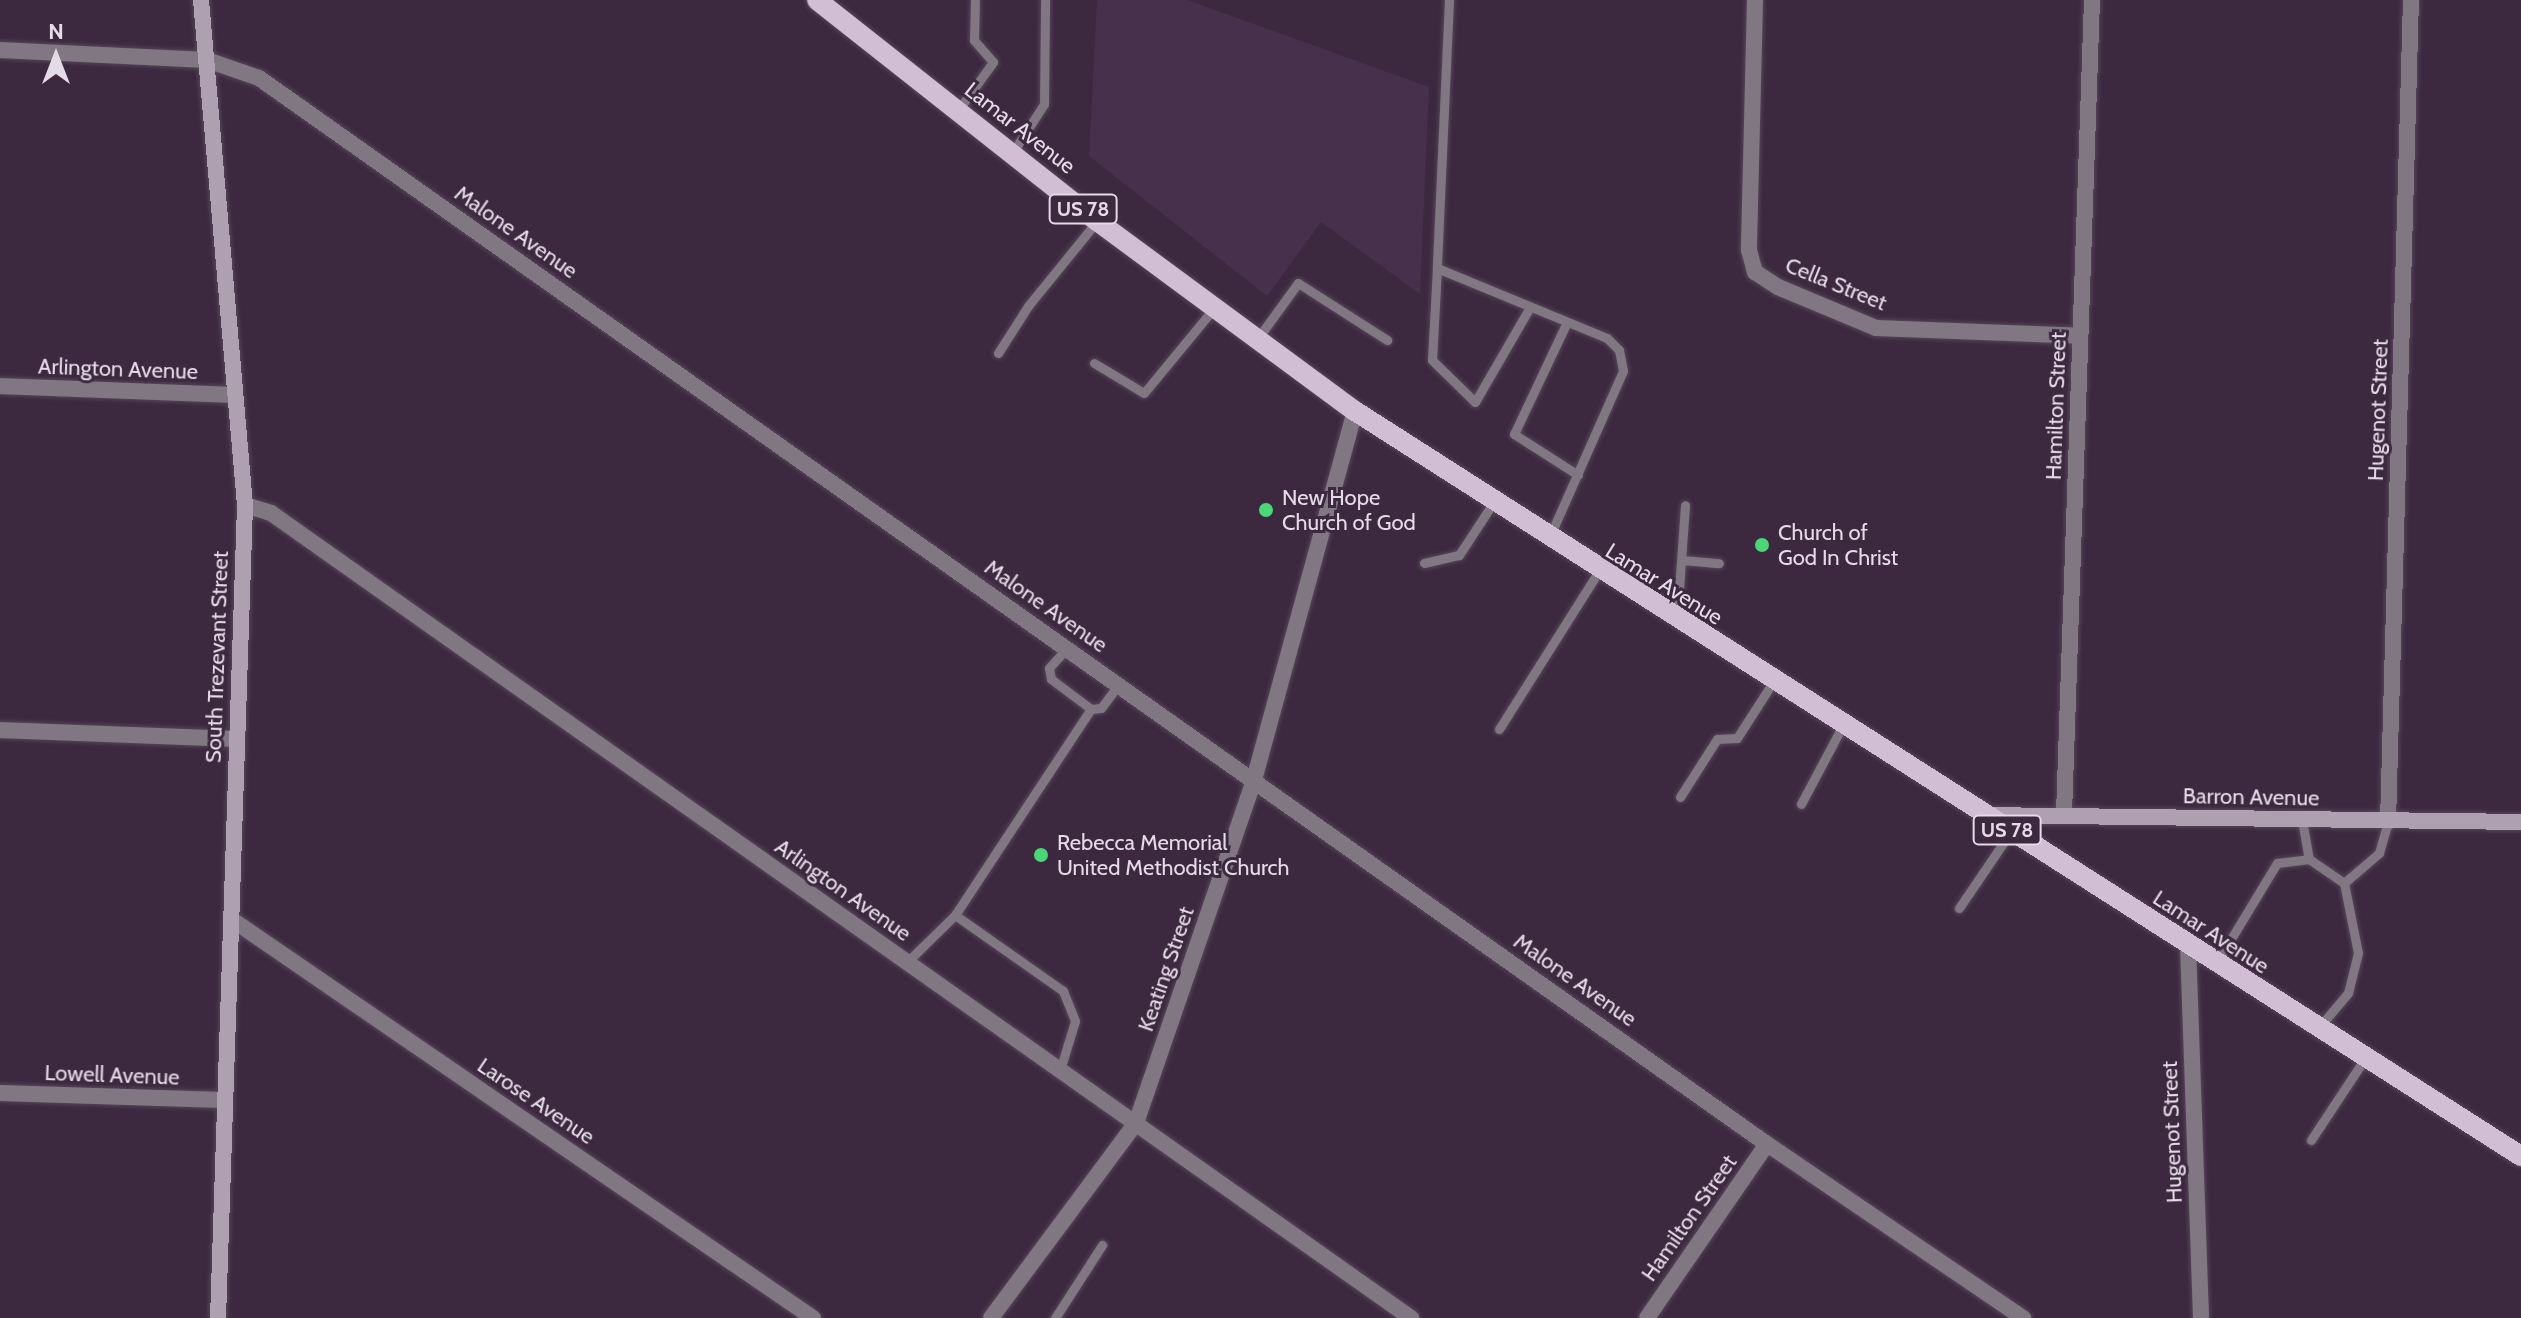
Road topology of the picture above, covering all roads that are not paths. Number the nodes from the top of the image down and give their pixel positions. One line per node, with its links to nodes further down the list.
1 (201, 0): 10 (street, South Trezevant Street)
2 (817, 0): 11 (main road, Lamar Avenue / US 78)
3 (975, 0): 11 (lane)
4 (1045, 0): 12 (lane)
5 (1449, 0): 14 (lane)
6 (1755, 0): 18 (street, Cella Street)
7 (2092, 0): 18 (street, Hamilton Street)
8 (2411, 0): 50 (street, Hugenot Street)
9 (0, 50): 10 (street, Malone Avenue)
10 (207, 60): 24 (street, South Trezevant Street); 36 (street, Malone Avenue)
11 (959, 109): 12 (main road, Lamar Avenue / US 78)
12 (1013, 152): 13 (main road, Lamar Avenue / US 78)
13 (1097, 221): 16 (main road, Lamar Avenue / US 78); 21 (lane)
14 (1437, 268): 15 (lane); 15 (lane)
15 (1530, 307): 17 (lane)
16 (1214, 308): 20 (main road, Lamar Avenue / US 78); 22 (lane)
17 (1567, 322): 26 (lane); 26 (lane)
18 (2080, 336): 47 (street, Hamilton Street)
19 (1387, 340): 20 (lane)
20 (1256, 341): 25 (main road, Lamar Avenue / US 78)
21 (998, 353)
22 (1094, 363)
23 (0, 386): 24 (street, Arlington Avenue)
24 (234, 395): 28 (street, South Trezevant Street)
25 (1355, 411): 27 (main road, Lamar Avenue / US 78); 44 (street, Keating Street)
26 (1578, 475): 30 (lane)
27 (1493, 503): 30 (main road, Lamar Avenue / US 78); 32 (lane)
28 (245, 505): 43 (street, South Trezevant Street); 59 (street, Arlington Avenue)
29 (1685, 505): 31 (lane)
30 (1549, 540): 34 (main road, Lamar Avenue / US 78)
31 (1682, 560): 33 (lane); 35 (lane)
32 (1424, 563)
33 (1719, 563)
34 (1599, 571): 35 (main road, Lamar Avenue / US 78); 41 (lane)
35 (1677, 620): 37 (main road, Lamar Avenue / US 78)
36 (1067, 648): 38 (street, Malone Avenue); 39 (lane)
37 (1773, 682): 40 (main road, Lamar Avenue / US 78); 45 (lane)
38 (1119, 684): 39 (lane); 44 (street, Malone Avenue)
39 (1091, 709): 56 (lane)
40 (1842, 727): 46 (lane); 48 (main road, Lamar Avenue / US 78)
41 (1499, 729)
42 (0, 730): 43 (street)
43 (236, 739): 57 (street, South Trezevant Street)
44 (1254, 780): 66 (street, Keating Street); 68 (street, Malone Avenue)
45 (1680, 797)
46 (1801, 804)
47 (2064, 814): 48 (street, Barron Avenue); 49 (street, Barron Avenue)
48 (1981, 815): 52 (main road, Lamar Avenue / US 78)
49 (2302, 820): 50 (street, Barron Avenue); 53 (lane)
50 (2388, 822): 51 (street, Barron Avenue); 54 (lane)
51 (2521, 822)
52 (2010, 833): 55 (lane); 58 (main road, Lamar Avenue / US 78)
53 (2309, 859): 54 (lane); 60 (lane)
54 (2344, 883): 61 (lane)
55 (1959, 908)
56 (955, 915): 59 (lane); 63 (lane)
57 (234, 921): 65 (street, South Trezevant Street); 72 (street, Larose Avenue)
58 (2188, 945): 60 (main road, Lamar Avenue / US 78); 78 (street, Hugenot Street)
59 (907, 962): 63 (street, Arlington Avenue)
60 (2216, 965): 61 (main road, Lamar Avenue / US 78)
61 (2318, 1029): 62 (main road, Lamar Avenue / US 78)
62 (2365, 1058): 67 (lane); 69 (main road, Lamar Avenue / US 78)
63 (1060, 1070): 66 (street, Arlington Avenue)
64 (0, 1093): 65 (street, Lowell Avenue)
65 (223, 1100): 71 (street, South Trezevant Street)
66 (1136, 1123): 73 (street, Keating Street); 75 (street, Arlington Avenue)
67 (2311, 1140)
68 (1767, 1144): 76 (street, Hamilton Street); 77 (street, Malone Avenue)
69 (2521, 1156)
70 (1102, 1245): 74 (lane)
71 (218, 1318)
72 (813, 1318)
73 (991, 1318)
74 (1055, 1318)
75 (1411, 1318)
76 (1647, 1318)
77 (2023, 1318)
78 (2201, 1318)

